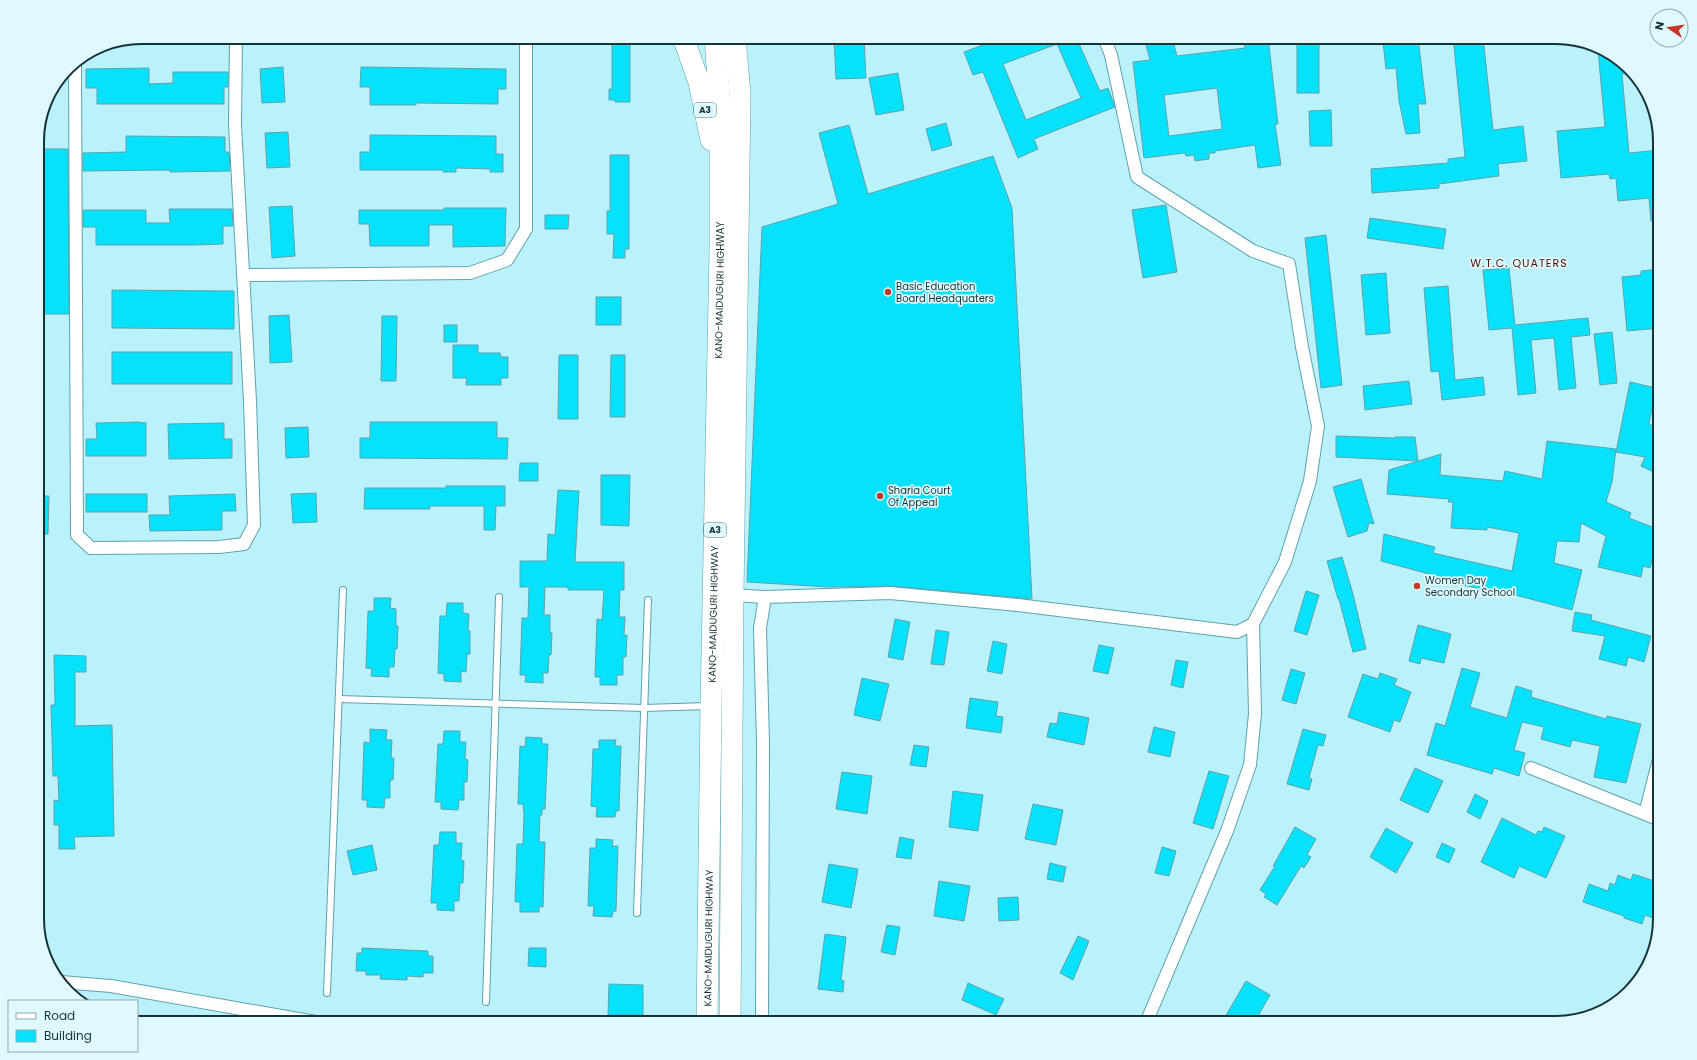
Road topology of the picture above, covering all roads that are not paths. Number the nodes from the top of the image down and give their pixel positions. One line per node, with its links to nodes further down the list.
1 (236, 44): 9 (street)
2 (526, 44): 9 (street)
3 (685, 44): 8 (highway, A3)
4 (715, 44): 8 (highway, KANO-MAIDUGURI HIGHWAY / A3)
5 (736, 44): 11 (highway, KANO-MAIDUGURI HIGHWAY / A3)
6 (1107, 44): 15 (street)
7 (75, 70): 9 (street)
8 (720, 184): 18 (highway, KANO-MAIDUGURI HIGHWAY / A3)
9 (243, 275)
10 (343, 590): 16 (lane)
11 (733, 594): 13 (street); 30 (highway, KANO-MAIDUGURI HIGHWAY / A3)
12 (499, 597): 17 (lane)
13 (765, 597): 15 (street); 31 (street)
14 (648, 600): 19 (lane)
15 (1253, 624): 32 (street)
16 (339, 699): 17 (lane); 26 (lane)
17 (496, 705): 19 (lane); 27 (lane)
18 (711, 706): 19 (lane); 29 (highway, KANO-MAIDUGURI HIGHWAY / A3)
19 (644, 708): 24 (lane)
20 (1531, 768): 22 (street)
21 (1653, 783): 22 (street)
22 (1645, 814): 23 (street)
23 (1653, 817)
24 (637, 913)
25 (68, 983): 28 (street)
26 (326, 993)
27 (486, 1002)
28 (263, 1016)
29 (707, 1016)
30 (730, 1016)
31 (762, 1016)
32 (1149, 1016)

